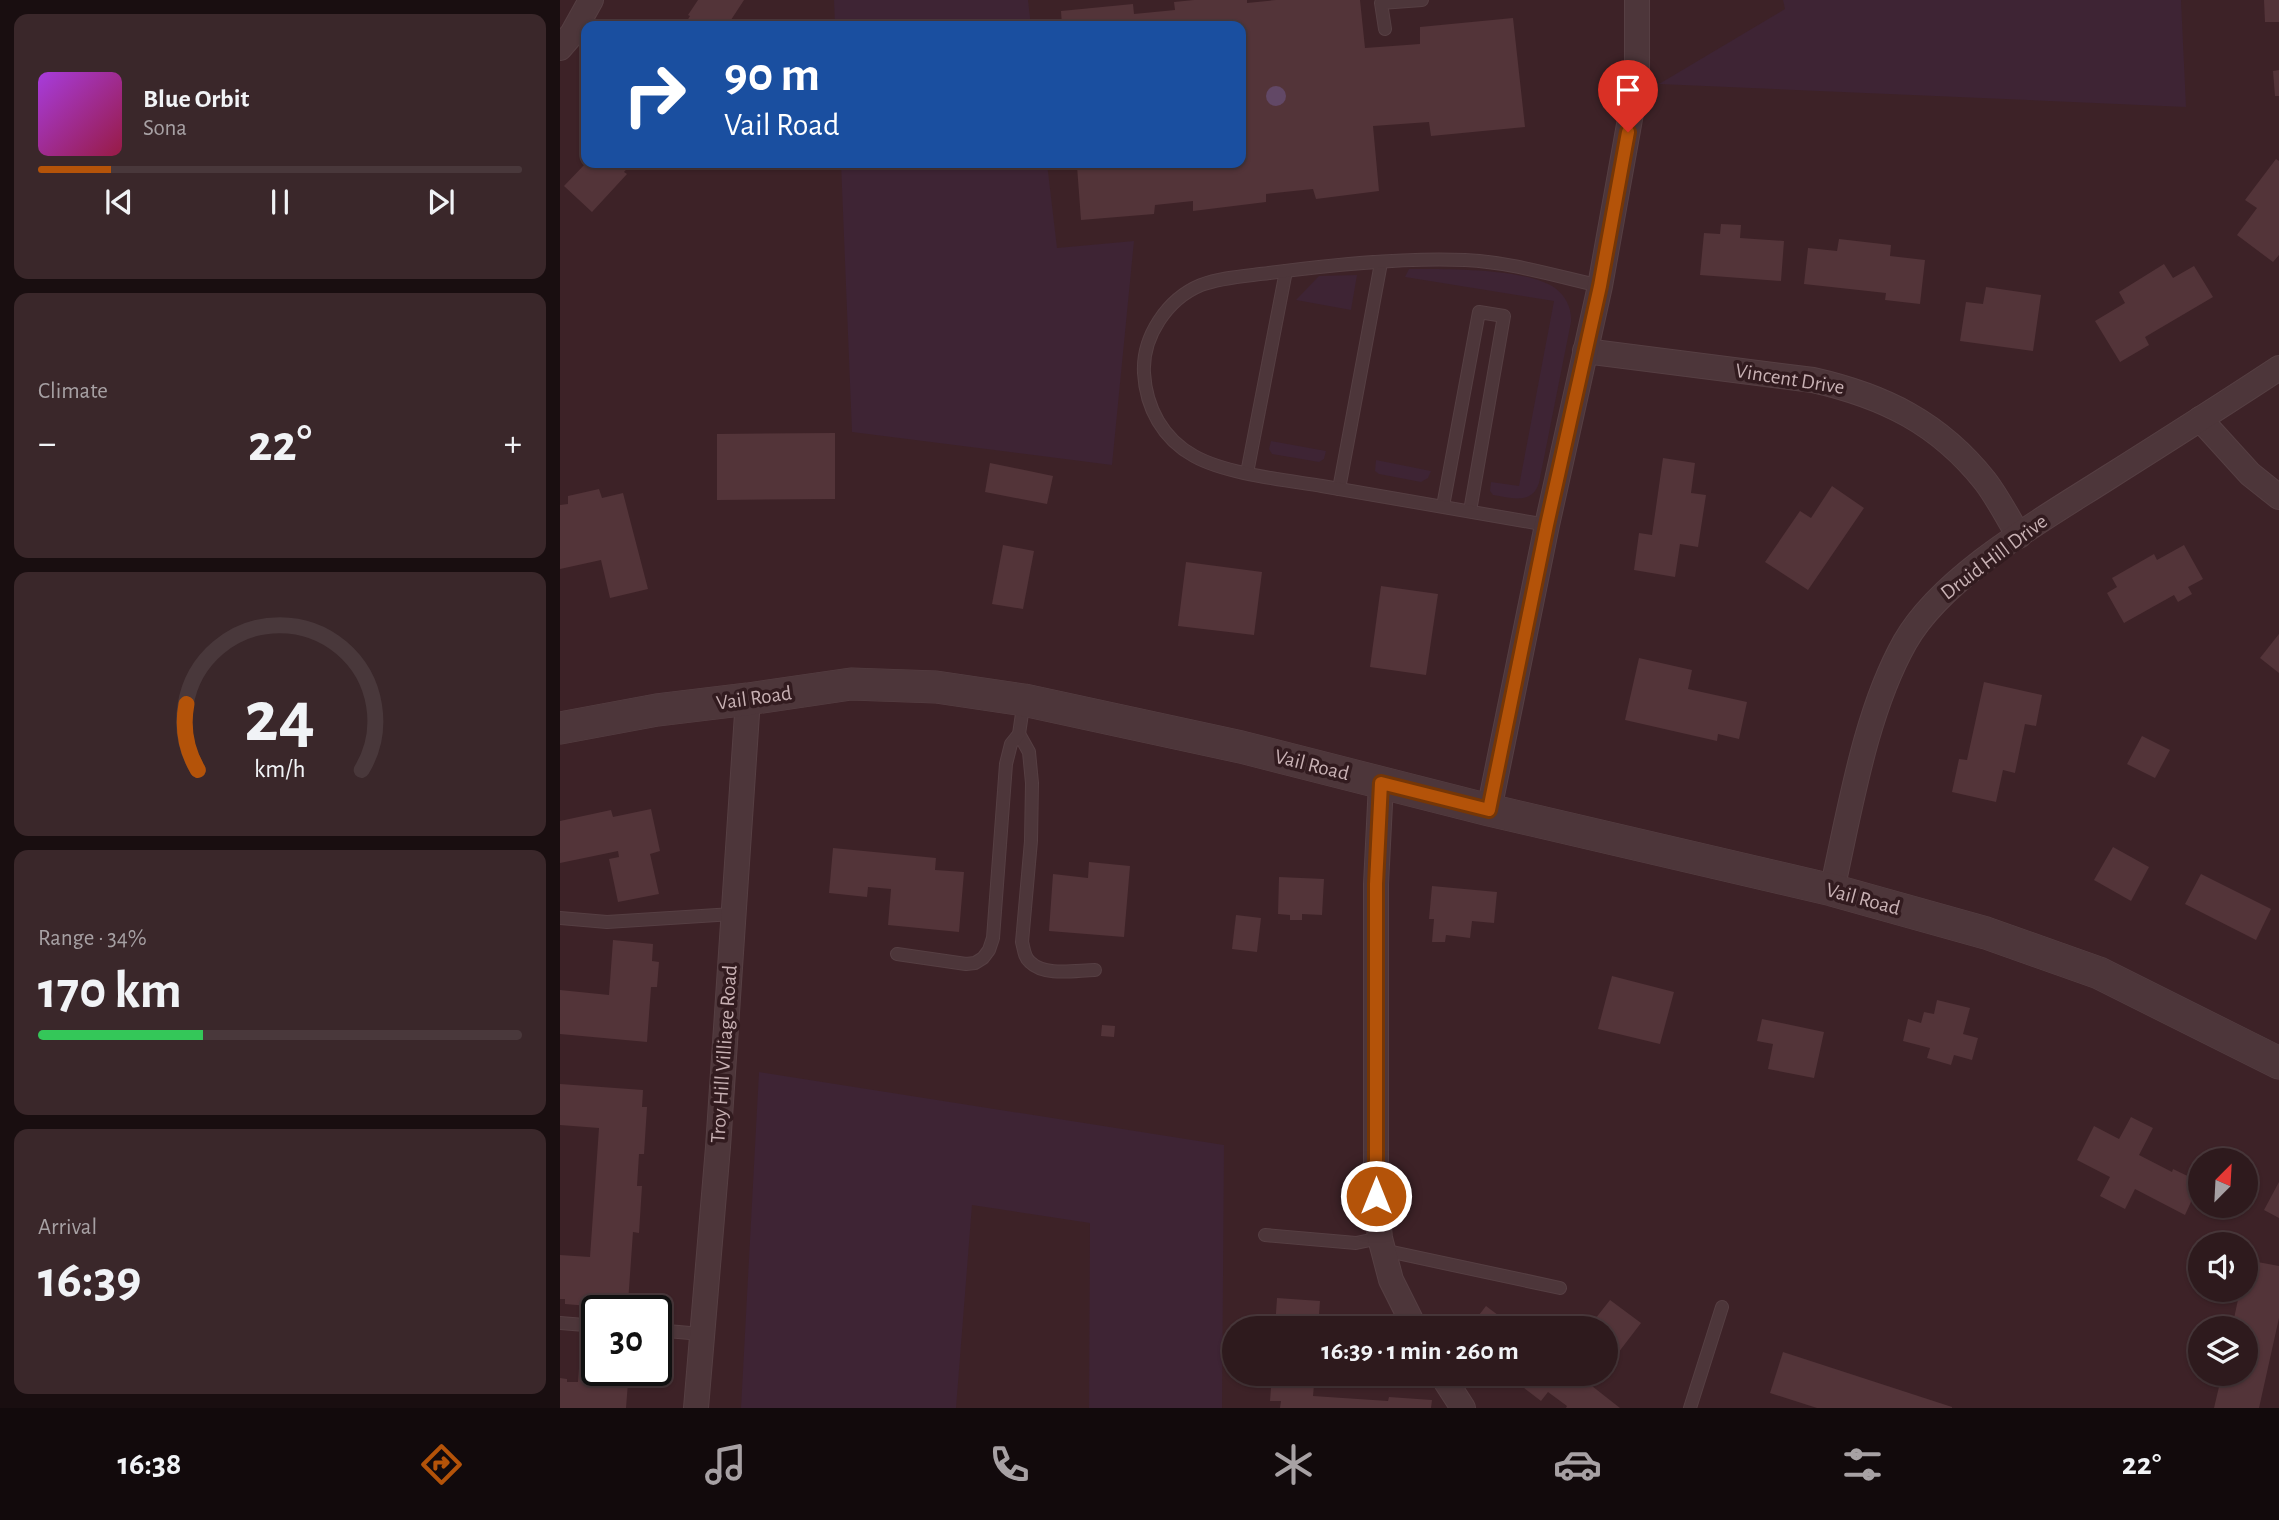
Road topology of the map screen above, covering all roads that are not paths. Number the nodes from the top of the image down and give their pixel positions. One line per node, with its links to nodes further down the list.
1 (591, 0): 5 (street)
2 (1422, 0): 4 (lane)
3 (1637, 0): 8 (street)
4 (1385, 29)
5 (560, 48)
6 (1381, 263): 7 (lane); 8 (lane); 13 (lane)
7 (1286, 271): 12 (lane); 12 (lane)
8 (1600, 286): 9 (street)
9 (1585, 351): 17 (street); 18 (street, Vincent Drive)
10 (2279, 368): 11 (street, Druid Hill Drive)
11 (2200, 419): 14 (street); 18 (street, Druid Hill Drive)
12 (1247, 473): 13 (lane)
13 (1339, 489): 15 (lane)
14 (2279, 497)
15 (1443, 506): 16 (lane); 16 (lane)
16 (1470, 511): 17 (lane)
17 (1547, 525): 24 (street)
18 (2019, 536): 25 (street, Druid Hill Drive)
19 (748, 699): 20 (street, Vail Road); 21 (street, Vail Road); 26 (street, Troy Hill Villiage Road)
20 (1024, 699): 22 (lane); 23 (street, Vail Road)
21 (560, 728)
22 (1019, 734): 28 (lane); 29 (lane)
23 (1381, 783): 24 (street, Vail Road); 32 (street)
24 (1489, 810): 25 (street, Vail Road)
25 (1832, 890): 30 (street, Vail Road)
26 (733, 914): 27 (lane); 39 (street, Troy Hill Villiage Road)
27 (560, 918)
28 (897, 954)
29 (1095, 970)
30 (2279, 1063)
31 (1265, 1234): 32 (lane)
32 (1382, 1244): 33 (lane); 35 (street)
33 (1560, 1287)
34 (1722, 1307): 43 (lane)
35 (1409, 1316)
36 (560, 1323): 37 (lane)
37 (581, 1324)
38 (672, 1331): 39 (lane)
39 (701, 1334): 41 (street, Troy Hill Villiage Road)
40 (1448, 1386): 42 (street)
41 (696, 1408)
42 (1462, 1408)
43 (1690, 1408)

